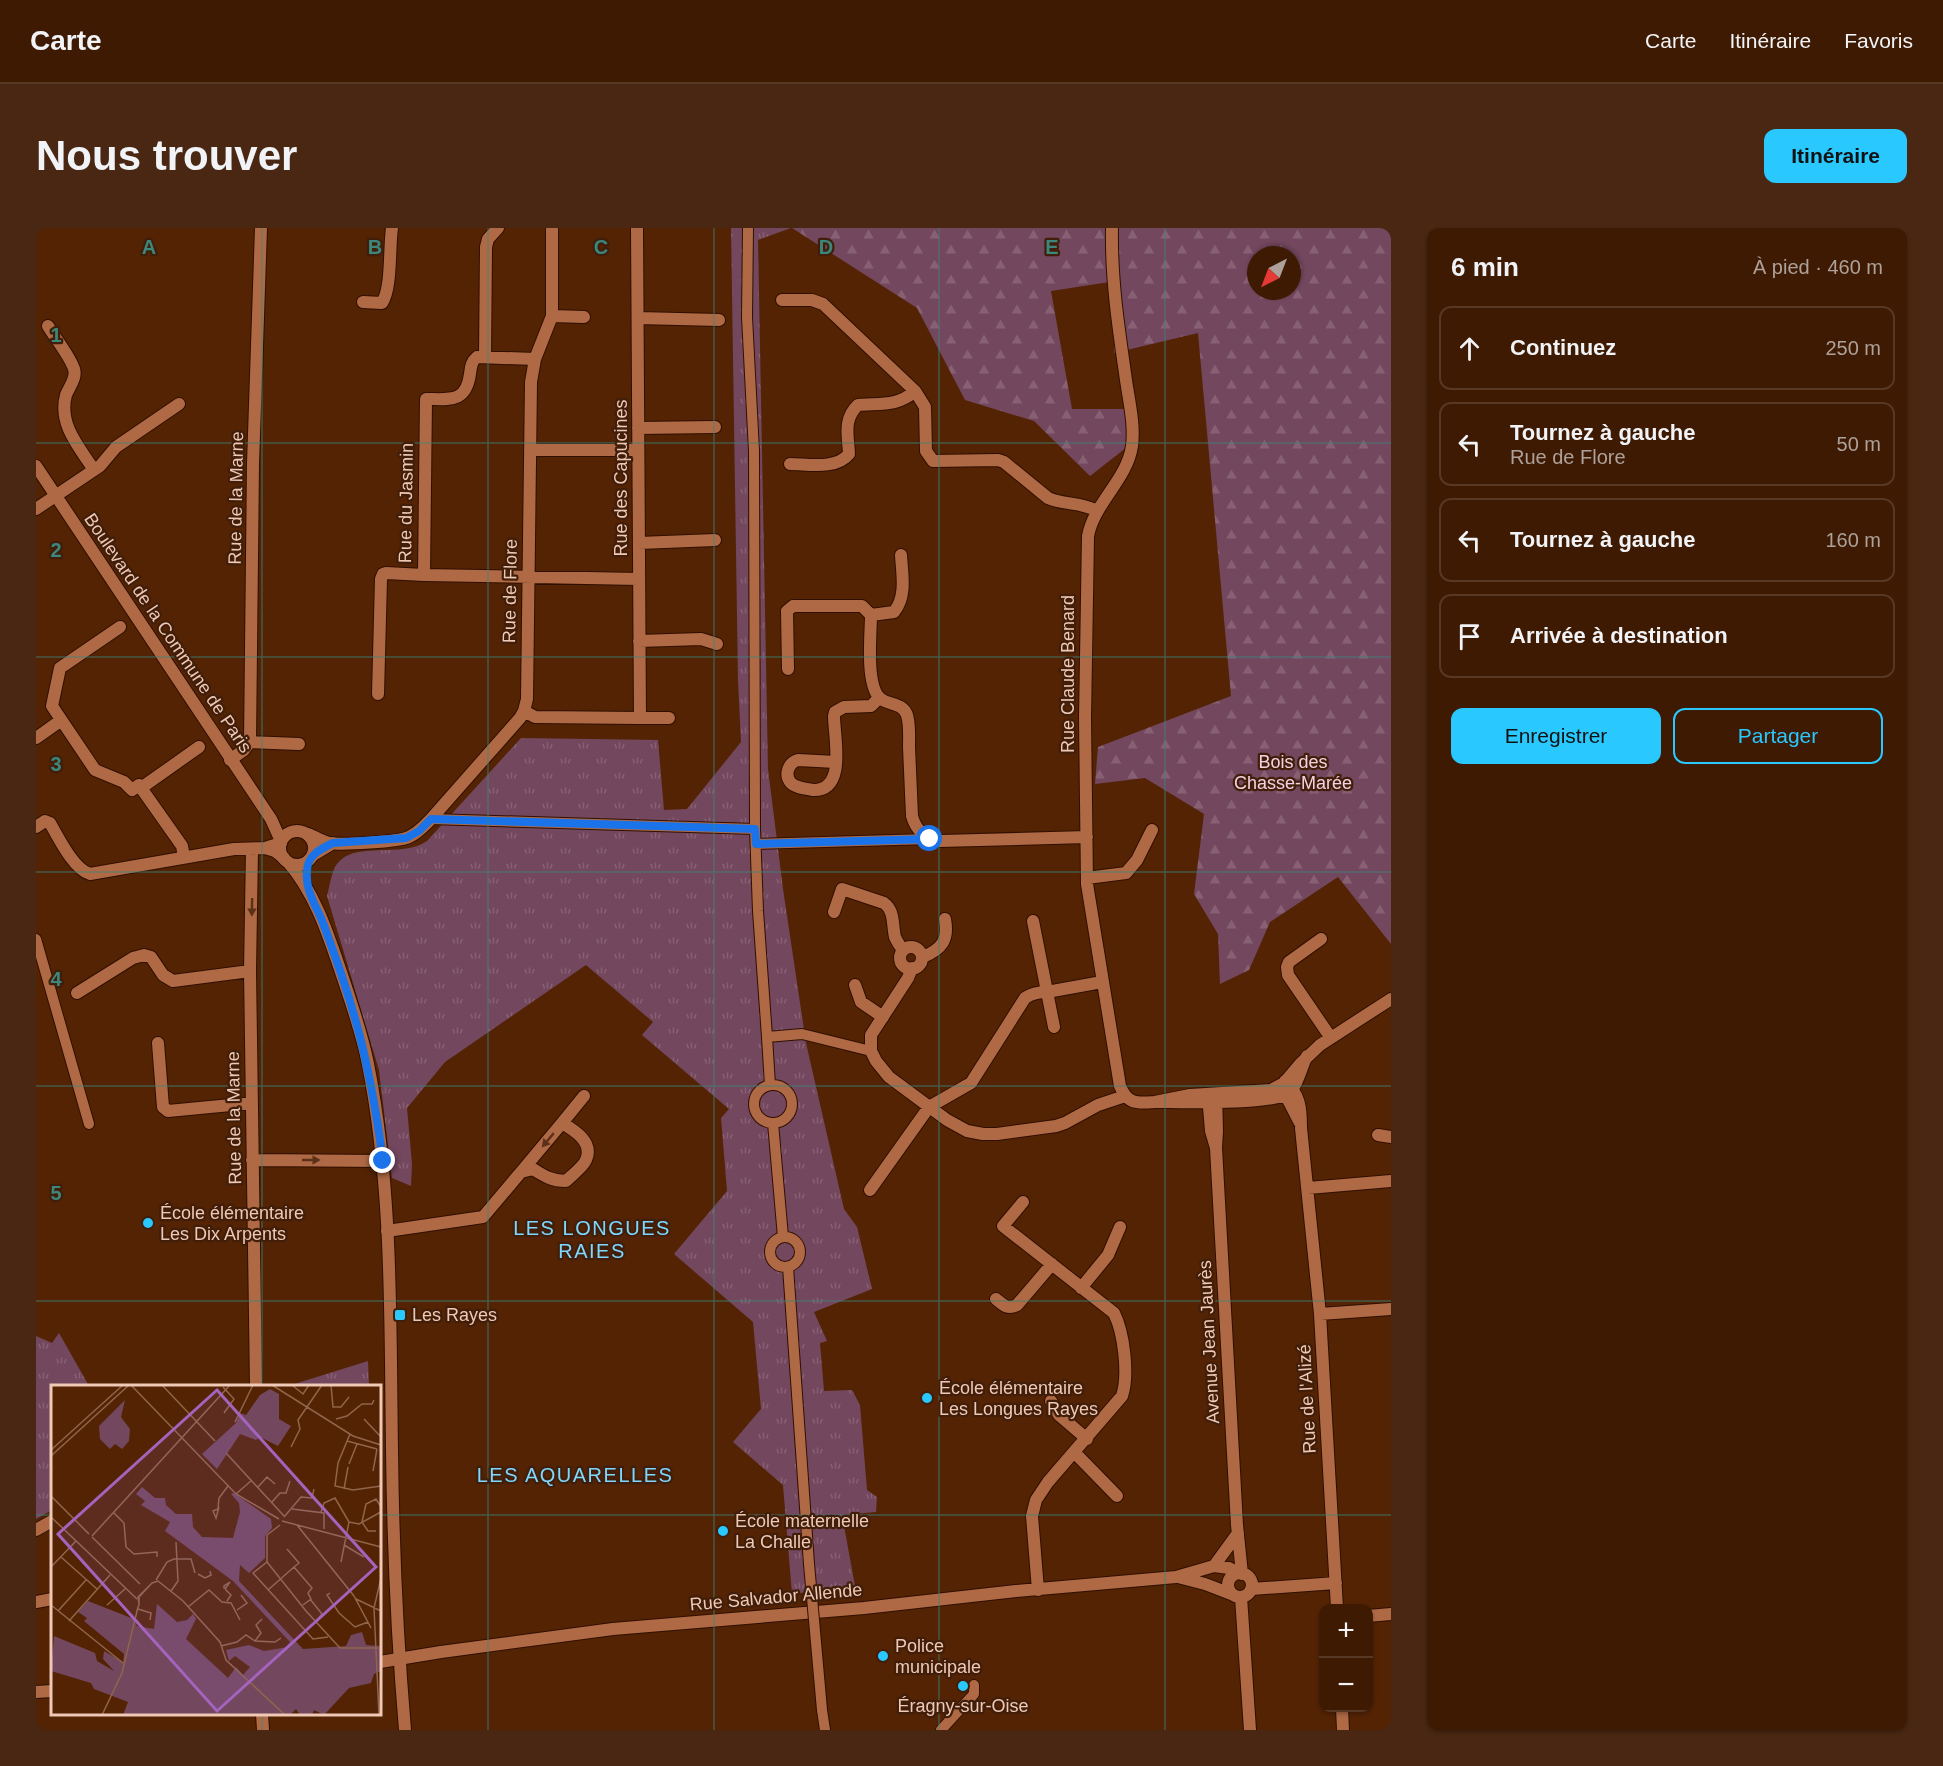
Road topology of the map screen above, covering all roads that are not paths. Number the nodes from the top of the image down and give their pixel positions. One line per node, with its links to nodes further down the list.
1 (261, 228): 47 (street, Rue de la Marne)
2 (392, 228): 9 (street)
3 (498, 228): 15 (street)
4 (552, 228): 10 (street, Rue de Flore)
5 (637, 228): 12 (street, Rue des Capucines)
6 (748, 228): 56 (street)
7 (1112, 228): 28 (street, Rue Claude Benard)
8 (782, 300): 17 (street)
9 (363, 302)
10 (552, 316): 11 (street); 16 (street, Rue de Flore)
11 (584, 317)
12 (638, 318): 13 (street); 20 (street, Rue des Capucines)
13 (719, 320)
14 (48, 326): 25 (street)
15 (485, 357): 16 (street); 32 (street, Rue du Jasmin)
16 (535, 359): 21 (street, Rue de Flore)
17 (915, 391): 23 (street); 28 (street)
18 (180, 404): 25 (street)
19 (715, 427): 20 (street)
20 (638, 428): 22 (street, Rue des Capucines)
21 (530, 450): 22 (street); 33 (street, Rue de Flore)
22 (638, 450): 30 (street, Rue des Capucines)
23 (790, 464)
24 (36, 466): 26 (street, Boulevard de la Commune de Paris)
25 (94, 470): 26 (street)
26 (56, 496): 27 (street); 50 (street, Boulevard de la Commune de Paris)
27 (36, 509)
28 (1097, 511): 60 (street, Rue Claude Benard)
29 (715, 540): 30 (street)
30 (639, 543): 34 (street, Rue des Capucines)
31 (902, 555): 35 (street)
32 (423, 575): 33 (street, Rue du Jasmin); 40 (street)
33 (528, 578): 34 (street, Rue du Jasmin); 42 (street, Rue de Flore)
34 (639, 579): 37 (street, Rue des Capucines)
35 (872, 615): 39 (street); 41 (street)
36 (120, 627): 45 (street)
37 (639, 641): 38 (street); 43 (street, Rue des Capucines)
38 (717, 644)
39 (788, 669)
40 (378, 694)
41 (879, 698): 51 (street); 61 (street)
42 (524, 711): 43 (street); 54 (street)
43 (635, 718): 44 (street)
44 (669, 718)
45 (60, 721): 46 (street); 52 (street)
46 (36, 738)
47 (250, 742): 48 (street); 50 (street)
48 (299, 744)
49 (199, 747): 52 (street)
50 (230, 760): 53 (street, Boulevard de la Commune de Paris)
51 (836, 762)
52 (141, 788): 67 (street)
53 (271, 819): 57 (street); 62 (street, Boulevard de la Commune de Paris)
54 (431, 819): 56 (street); 63 (street)
55 (36, 827): 67 (street)
56 (755, 829): 64 (street)
57 (295, 830): 59 (street); 62 (street)
58 (1152, 830): 70 (street)
59 (308, 834): 63 (street); 68 (street)
60 (1087, 837): 61 (street); 70 (street, Rue Claude Benard)
61 (930, 839): 64 (street)
62 (281, 842): 65 (street); 69 (street)
63 (333, 843): 68 (street)
64 (756, 844): 88 (street)
65 (265, 848): 66 (street); 69 (street)
66 (252, 849): 67 (street); 80 (street, Rue de la Marne, one-way to 80)
67 (184, 857)
68 (311, 858): 69 (street); 71 (street)
69 (286, 860): 71 (street)
70 (1087, 878): 81 (street, Rue Claude Benard)
71 (308, 891): 105 (street)
72 (834, 912): 77 (street)
73 (945, 919): 78 (street)
74 (1033, 921): 84 (street)
75 (36, 939): 101 (street)
76 (1321, 939): 89 (street)
77 (903, 950): 78 (street); 79 (street)
78 (922, 957): 79 (street)
79 (912, 968): 86 (street)
80 (250, 971): 83 (street); 97 (street, Rue de la Marne)
81 (1102, 982): 84 (street); 95 (street, Rue Claude Benard)
82 (855, 985): 86 (street)
83 (76, 993)
84 (1047, 993): 87 (street); 98 (street)
85 (1391, 999): 89 (street)
86 (883, 1017): 91 (street)
87 (1054, 1027)
88 (767, 1037): 91 (street); 92 (street)
89 (1331, 1038): 93 (street)
90 (158, 1043): 97 (street)
91 (871, 1051): 98 (street)
92 (770, 1085): 100 (street); 100 (street)
93 (1286, 1087): 96 (street); 108 (street, Rue de l'Alizé)
94 (584, 1096): 99 (street)
95 (1125, 1096): 96 (street); 98 (street)
96 (1213, 1098): 127 (street, Avenue Jean Jaurès)
97 (252, 1103): 104 (street, Rue de la Marne)
98 (929, 1107): 109 (street)
99 (562, 1123): 106 (street, one-way to 106); 106 (street)
100 (773, 1123): 113 (street)
101 (89, 1124)
102 (1378, 1135): 103 (street)
103 (1391, 1137)
104 (252, 1160): 105 (street, one-way to 105); 120 (street, Rue de la Marne)
105 (383, 1161): 112 (street)
106 (521, 1172): 112 (street)
107 (1391, 1181): 108 (street)
108 (1308, 1188): 119 (street, Rue de l'Alizé)
109 (870, 1190)
110 (1023, 1202): 114 (street)
111 (1120, 1227): 116 (street)
112 (387, 1231): 140 (street)
113 (783, 1237): 115 (street); 115 (street)
114 (1052, 1264): 116 (street); 117 (street)
115 (788, 1267): 149 (street, bridge)
116 (1081, 1288): 122 (street)
117 (996, 1299)
118 (1391, 1309): 119 (street)
119 (1320, 1314): 131 (street, Rue de l'Alizé)
120 (256, 1385)
121 (1051, 1401): 122 (street)
122 (1087, 1438): 123 (street)
123 (1074, 1452): 124 (street); 133 (street)
124 (1117, 1496)
125 (51, 1522): 126 (street)
126 (36, 1530)
127 (1238, 1533): 128 (street); 129 (street, Avenue Jean Jaurès)
128 (1214, 1566): 129 (street); 130 (street, Rue Salvador Allende)
129 (1241, 1573): 132 (street); 134 (street)
130 (1176, 1577): 133 (street, Rue Salvador Allende); 134 (street, Rue Salvador Allende)
131 (1336, 1583): 132 (street); 137 (street, Rue de l'Alizé)
132 (1251, 1589): 134 (street)
133 (1038, 1590): 140 (street, Rue Salvador Allende)
134 (1236, 1596): 151 (street)
135 (51, 1599): 136 (street)
136 (36, 1602)
137 (1337, 1604)
138 (1391, 1614): 139 (street)
139 (1373, 1616)
140 (398, 1659): 141 (street, Rue Salvador Allende); 148 (street)
141 (381, 1662)
142 (974, 1684): 150 (street)
143 (51, 1691): 144 (street)
144 (36, 1692)
145 (1342, 1712): 152 (street)
146 (262, 1715): 147 (street)
147 (263, 1730)
148 (405, 1730)
149 (825, 1730)
150 (941, 1730)
151 (1250, 1730)
152 (1343, 1730)

